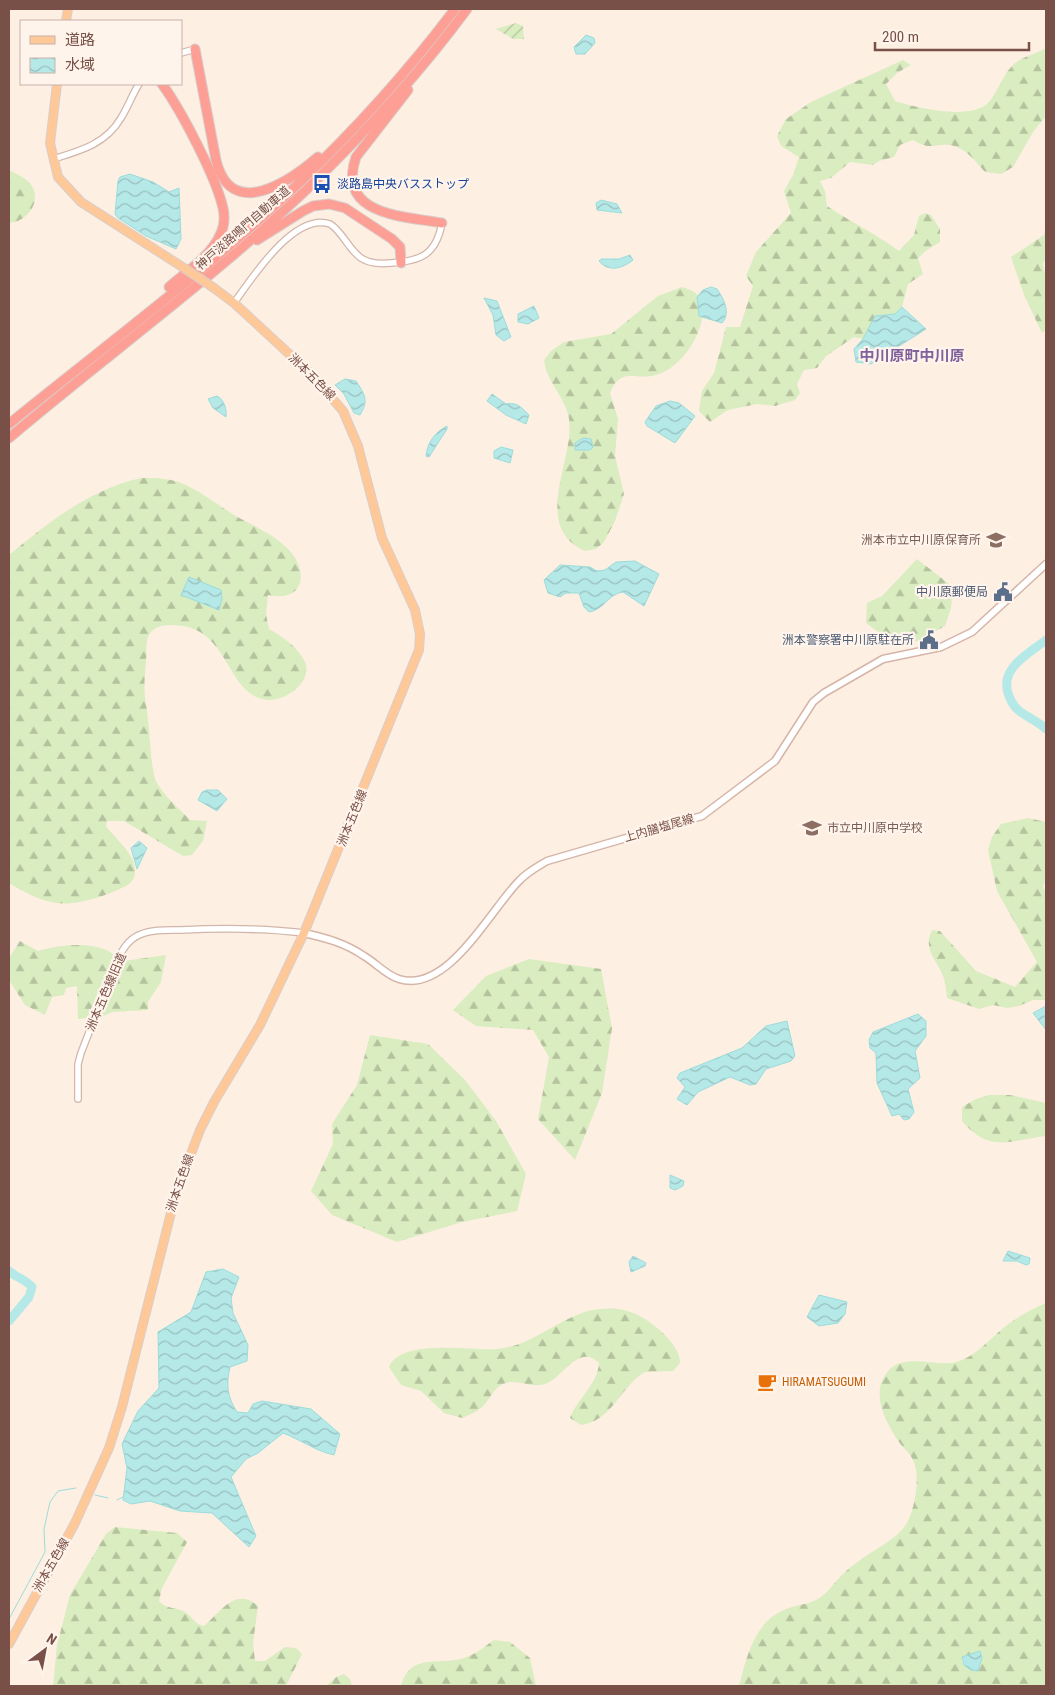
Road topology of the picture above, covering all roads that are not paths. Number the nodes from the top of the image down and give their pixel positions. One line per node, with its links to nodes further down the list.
1 (455, 9): 6 (highway, 神戸淡路鳴門自動車道)
2 (467, 9): 3 (highway, 神戸淡路鳴門自動車道)
3 (446, 37): 11 (highway); 14 (highway, 神戸淡路鳴門自動車道)
4 (195, 49): 5 (street); 6 (highway)
5 (182, 53)
6 (406, 70): 15 (highway, 神戸淡路鳴門自動車道)
7 (57, 85): 10 (main road, 洲本五色線)
8 (138, 85): 10 (street)
9 (163, 85): 15 (highway)
10 (53, 159): 13 (main road, 洲本五色線, bridge)
11 (442, 223): 12 (street)
12 (401, 263): 13 (street); 14 (highway)
13 (234, 303): 19 (main road, 洲本五色線)
14 (137, 334): 17 (highway, 神戸淡路鳴門自動車道)
15 (101, 350): 16 (highway, 神戸淡路鳴門自動車道)
16 (9, 424)
17 (9, 438)
18 (1046, 564): 19 (main road, 上内膳塩尾線)
19 (304, 934): 20 (street, 洲本五色線旧道); 21 (main road, 洲本五色線)
20 (78, 1100)
21 (9, 1644)

